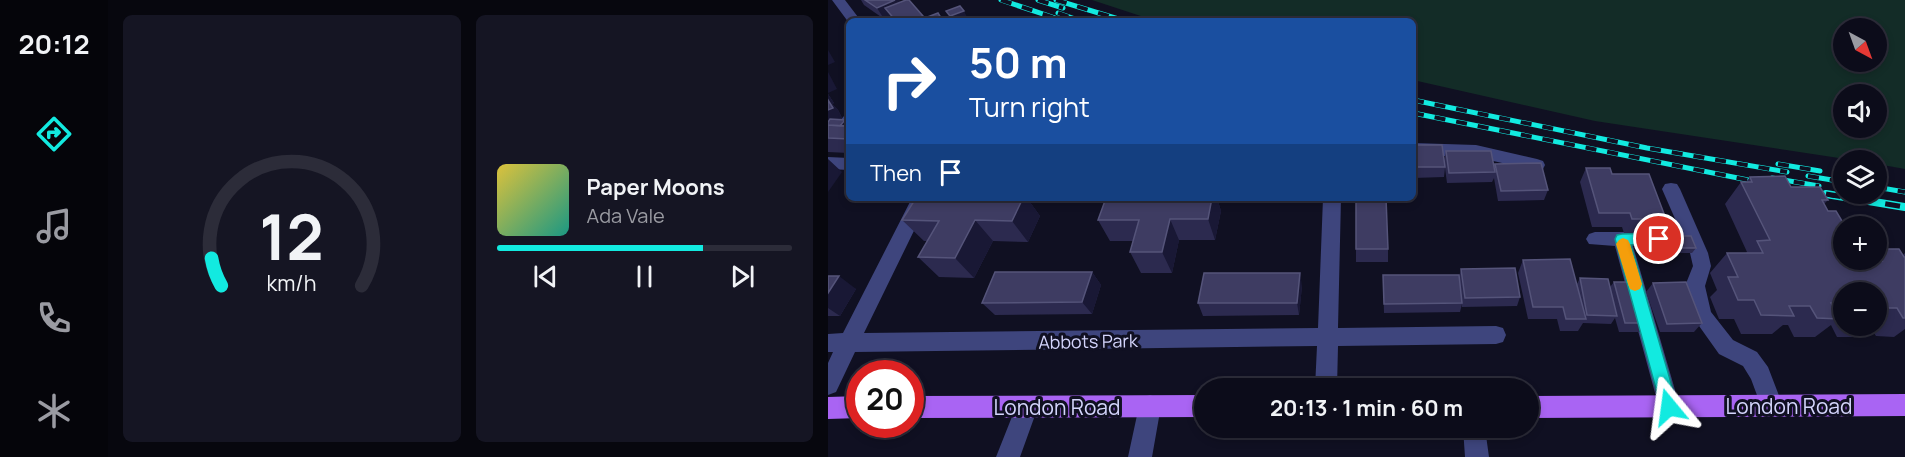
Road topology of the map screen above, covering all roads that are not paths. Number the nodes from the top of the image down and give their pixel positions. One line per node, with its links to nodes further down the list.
1 (838, 0): 2 (street)
2 (852, 18)
3 (1416, 149): 6 (street)
4 (828, 163): 5 (street)
5 (846, 164)
6 (1537, 165)
7 (1671, 189): 21 (street)
8 (919, 201): 15 (street)
9 (1332, 201): 14 (street)
10 (1595, 239): 11 (street)
11 (1622, 239): 12 (street); 25 (street)
12 (1659, 239)
13 (1497, 335): 14 (street, Abbots Park)
14 (1327, 337): 15 (street, Abbots Park); 16 (street)
15 (838, 343): 17 (street)
16 (1326, 378)
17 (828, 385)
18 (1905, 405): 21 (main road, London Road)
19 (1150, 406): 20 (main road, London Road); 23 (main road, London Road); 30 (street)
20 (1194, 406)
21 (1772, 406): 25 (main road, London Road)
22 (924, 407): 23 (main road, London Road)
23 (1027, 407): 29 (street)
24 (1539, 407): 25 (main road, London Road)
25 (1669, 407)
26 (828, 408): 27 (main road)
27 (846, 408)
28 (1475, 438): 31 (street)
29 (1008, 457)
30 (1140, 457)
31 (1477, 457)

